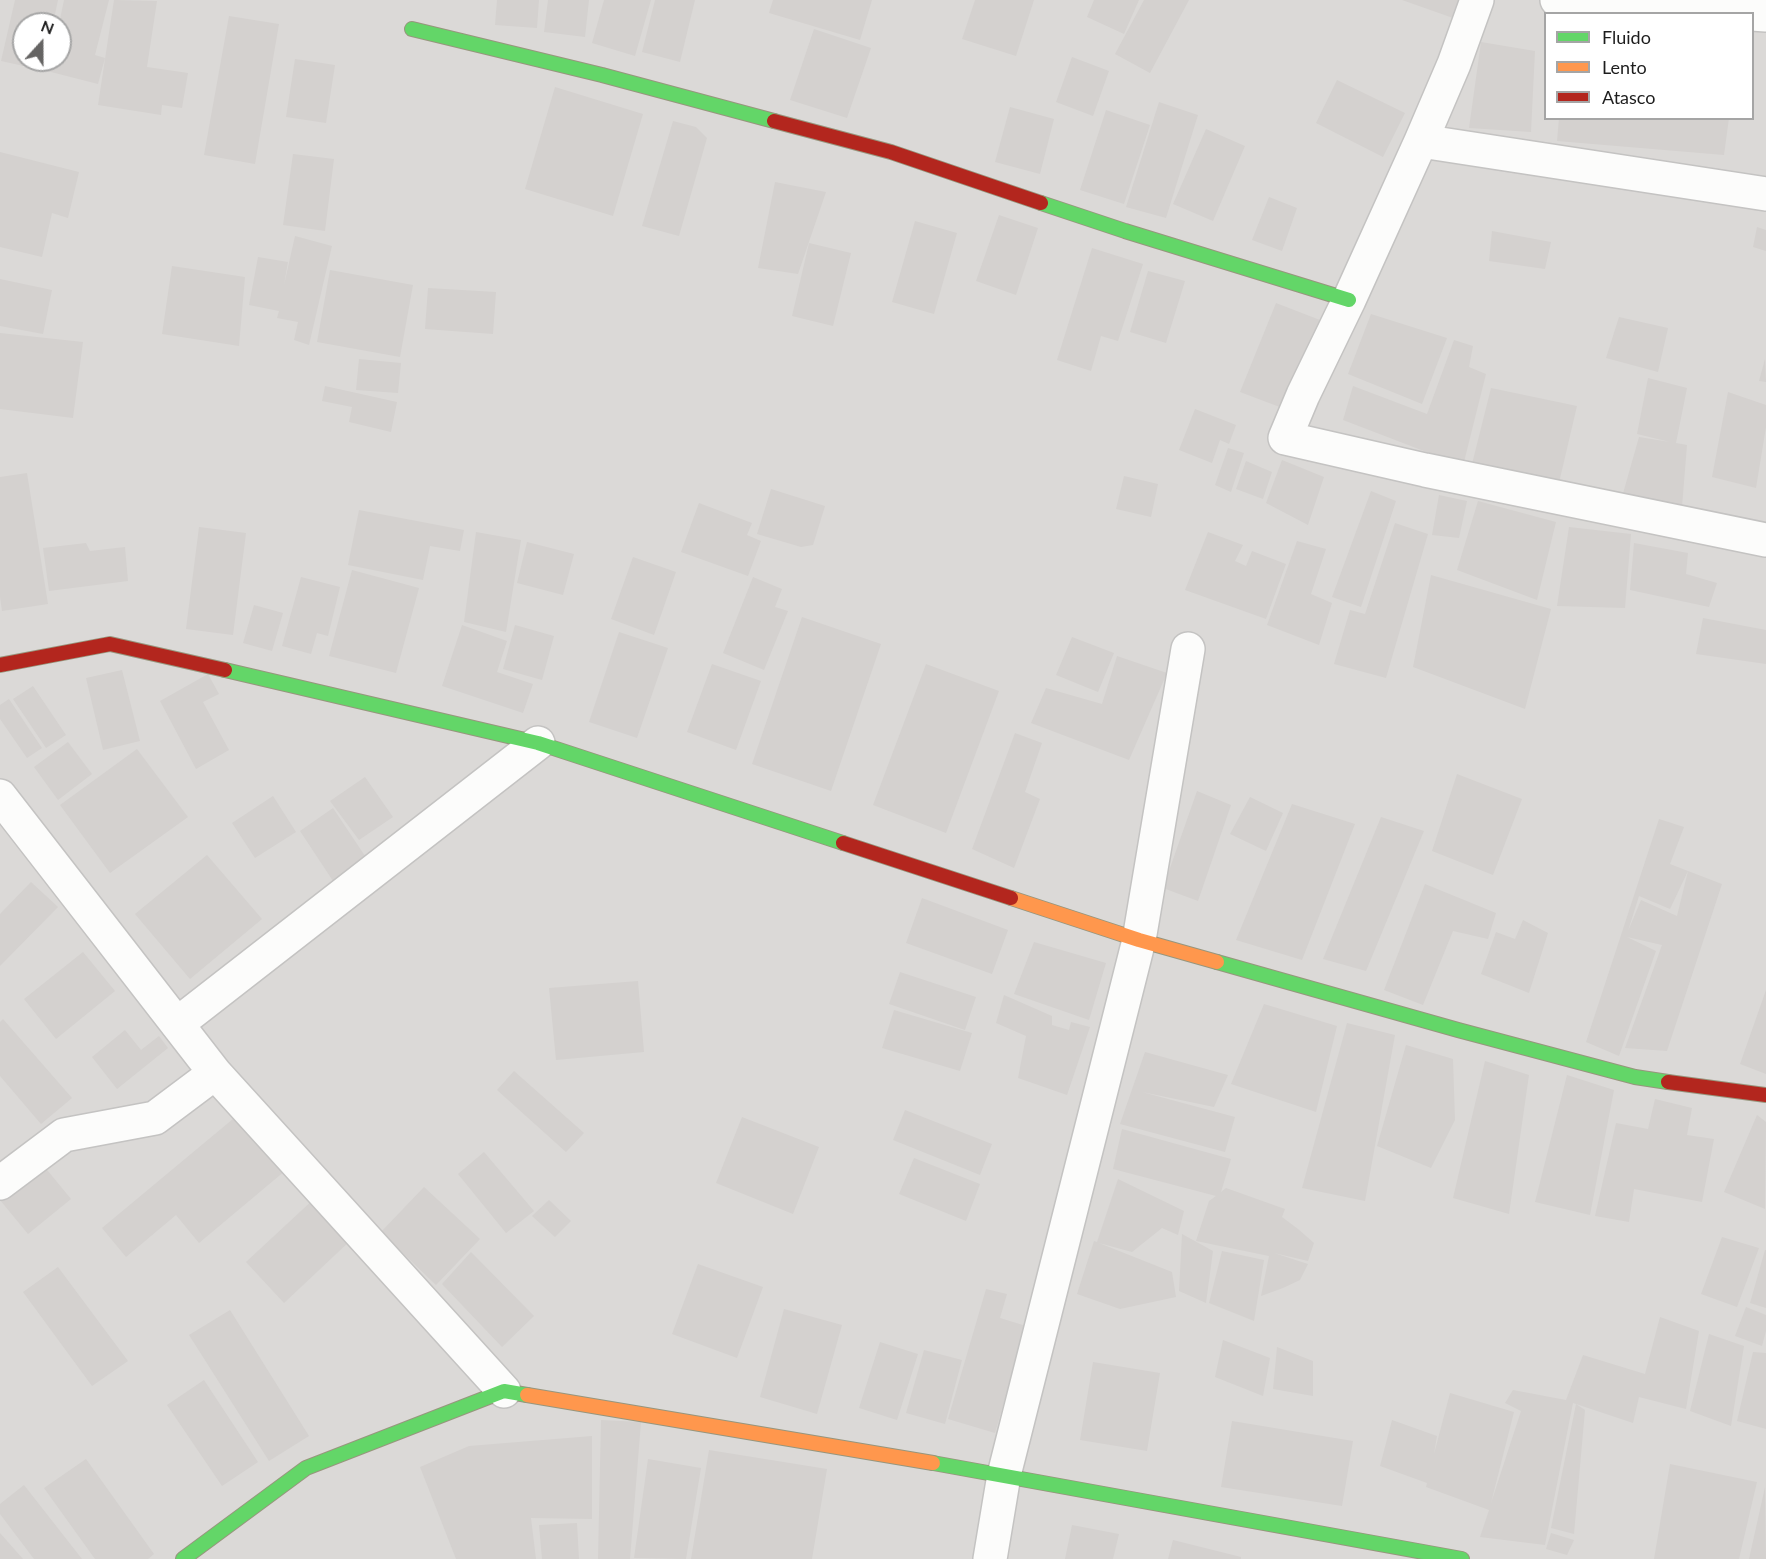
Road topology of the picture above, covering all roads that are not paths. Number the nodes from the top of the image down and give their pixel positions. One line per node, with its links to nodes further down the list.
1 (1477, 0): 5 (street)
2 (1557, 0): 3 (street)
3 (1724, 12)
4 (412, 29): 7 (street)
5 (1421, 141): 6 (street); 7 (street)
6 (1766, 194)
7 (1349, 300): 8 (street)
8 (1766, 540)
9 (1188, 649): 13 (street)
10 (0, 665): 11 (street)
11 (538, 743): 13 (street); 14 (street)
12 (0, 796): 14 (street)
13 (1138, 940): 16 (street); 19 (street)
14 (177, 1024): 15 (street)
15 (215, 1073): 17 (street); 18 (street)
16 (1766, 1095)
17 (0, 1183)
18 (504, 1391): 19 (street); 20 (street)
19 (1004, 1475): 21 (street); 22 (street)
20 (183, 1559)
21 (990, 1559)
22 (1462, 1559)

